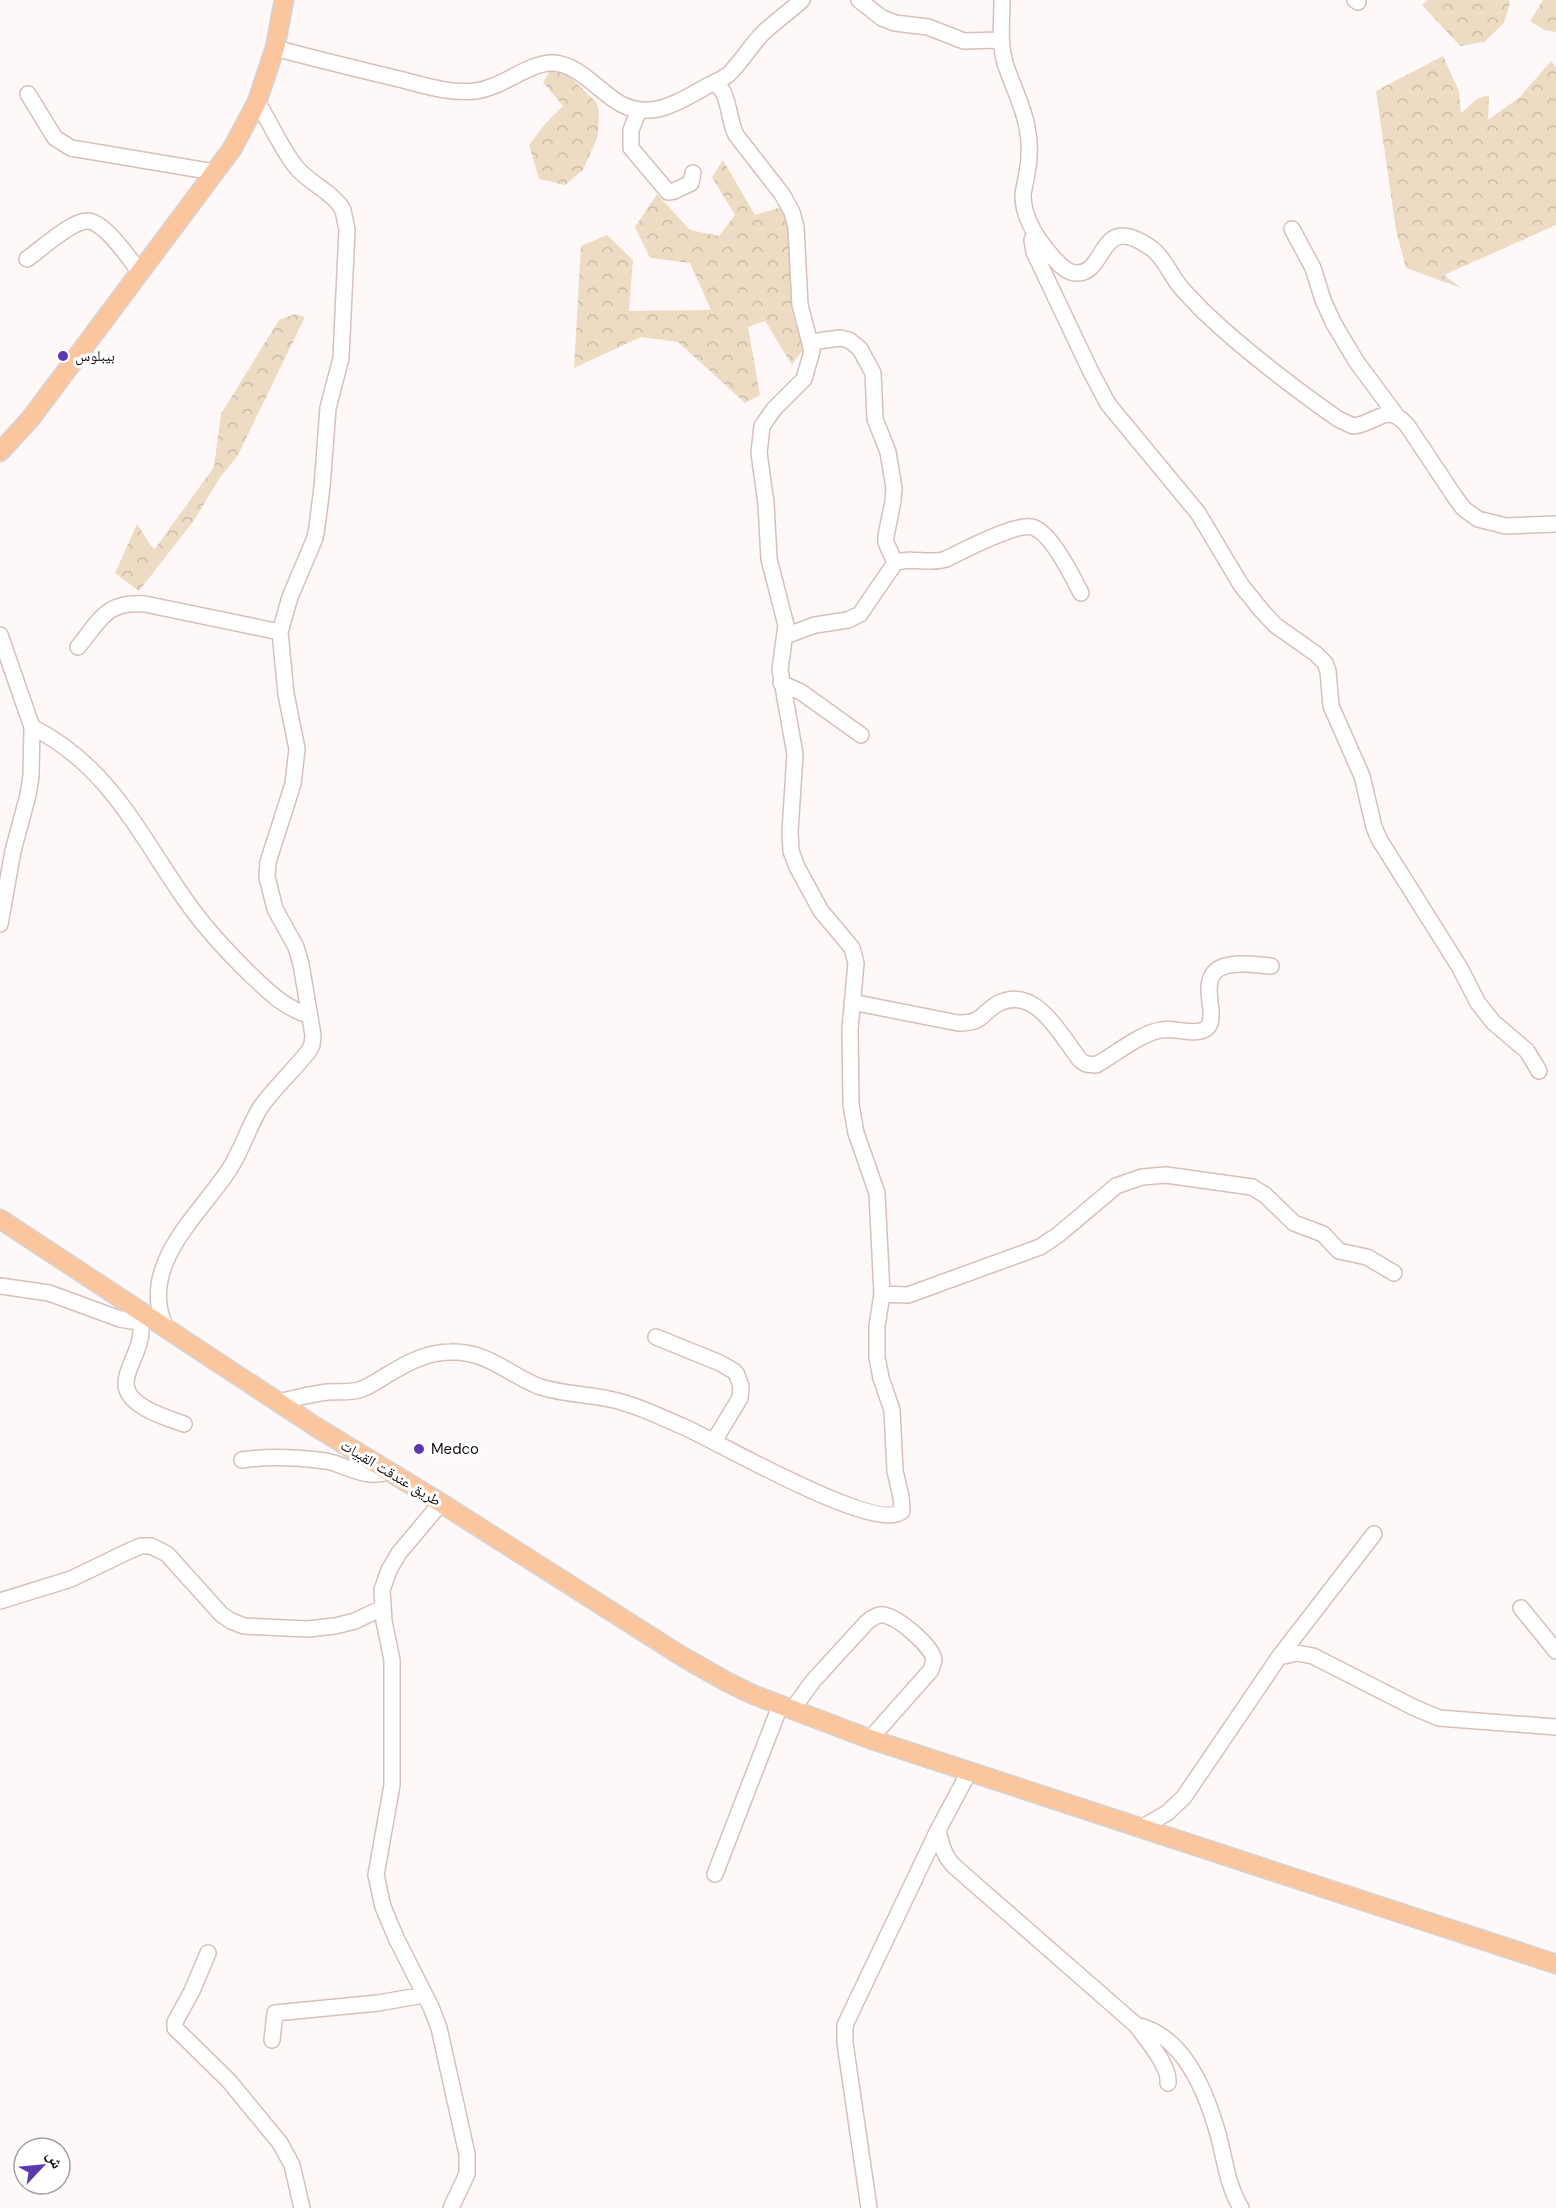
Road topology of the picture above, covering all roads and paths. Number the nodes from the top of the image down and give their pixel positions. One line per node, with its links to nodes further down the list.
1 (284, 0): 6 (main road)
2 (802, 0): 7 (street)
3 (859, 0): 5 (street)
4 (1002, 0): 5 (street)
5 (1001, 40): 14 (street)
6 (275, 48): 9 (main road); 10 (street)
7 (716, 83): 10 (street); 17 (street)
8 (28, 94): 11 (street)
9 (257, 102): 11 (main road); 23 (street)
10 (639, 110): 12 (street)
11 (214, 172): 16 (main road)
12 (693, 173)
13 (1292, 229): 18 (street)
14 (1035, 233): 18 (street); 34 (street)
15 (27, 259): 16 (street)
16 (140, 273): 19 (main road)
17 (811, 342): 21 (street); 25 (street)
18 (1395, 415): 20 (street)
19 (0, 452)
20 (1556, 524)
21 (896, 563): 22 (street); 25 (street)
22 (1081, 593)
23 (280, 632): 26 (street); 33 (street)
24 (0, 635): 28 (street)
25 (785, 636): 27 (street)
26 (78, 646)
27 (781, 683): 29 (street); 32 (street)
28 (32, 727): 30 (street); 33 (street)
29 (861, 735)
30 (0, 924)
31 (1271, 966): 32 (street)
32 (852, 1002): 38 (street)
33 (309, 1016): 39 (street)
34 (1539, 1071)
35 (0, 1219): 39 (main road, طريق عندقت القبيات)
36 (1394, 1272): 38 (street)
37 (0, 1286): 39 (street)
38 (882, 1294): 43 (street)
39 (153, 1322): 41 (main road, طريق عندقت القبيات); 42 (street)
40 (656, 1337): 43 (street)
41 (279, 1402): 43 (street); 45 (main road, طريق عندقت القبيات)
42 (184, 1424)
43 (714, 1441)
44 (242, 1460): 45 (street)
45 (388, 1471): 46 (main road, طريق عندقت القبيات)
46 (441, 1503): 49 (street); 53 (main road, طريق عندقت القبيات)
47 (1374, 1534): 52 (street)
48 (0, 1601): 49 (street)
49 (382, 1608): 62 (street)
50 (1521, 1608): 51 (street)
51 (1556, 1651)
52 (1279, 1657): 54 (street); 57 (street)
53 (786, 1708): 55 (main road, طريق عندقت القبيات); 55 (street); 59 (street)
54 (1556, 1727)
55 (870, 1739): 56 (main road, طريق عندقت القبيات)
56 (969, 1772): 57 (main road, طريق عندقت القبيات); 58 (street)
57 (1141, 1828): 61 (main road, طريق عندقت القبيات)
58 (938, 1830): 63 (street); 68 (street)
59 (715, 1874)
60 (208, 1953): 66 (street)
61 (1556, 1964)
62 (424, 1995): 64 (street); 67 (street)
63 (1136, 2025): 65 (street); 69 (street)
64 (272, 2040)
65 (1168, 2083)
66 (302, 2208)
67 (451, 2208)
68 (869, 2208)
69 (1241, 2208)

